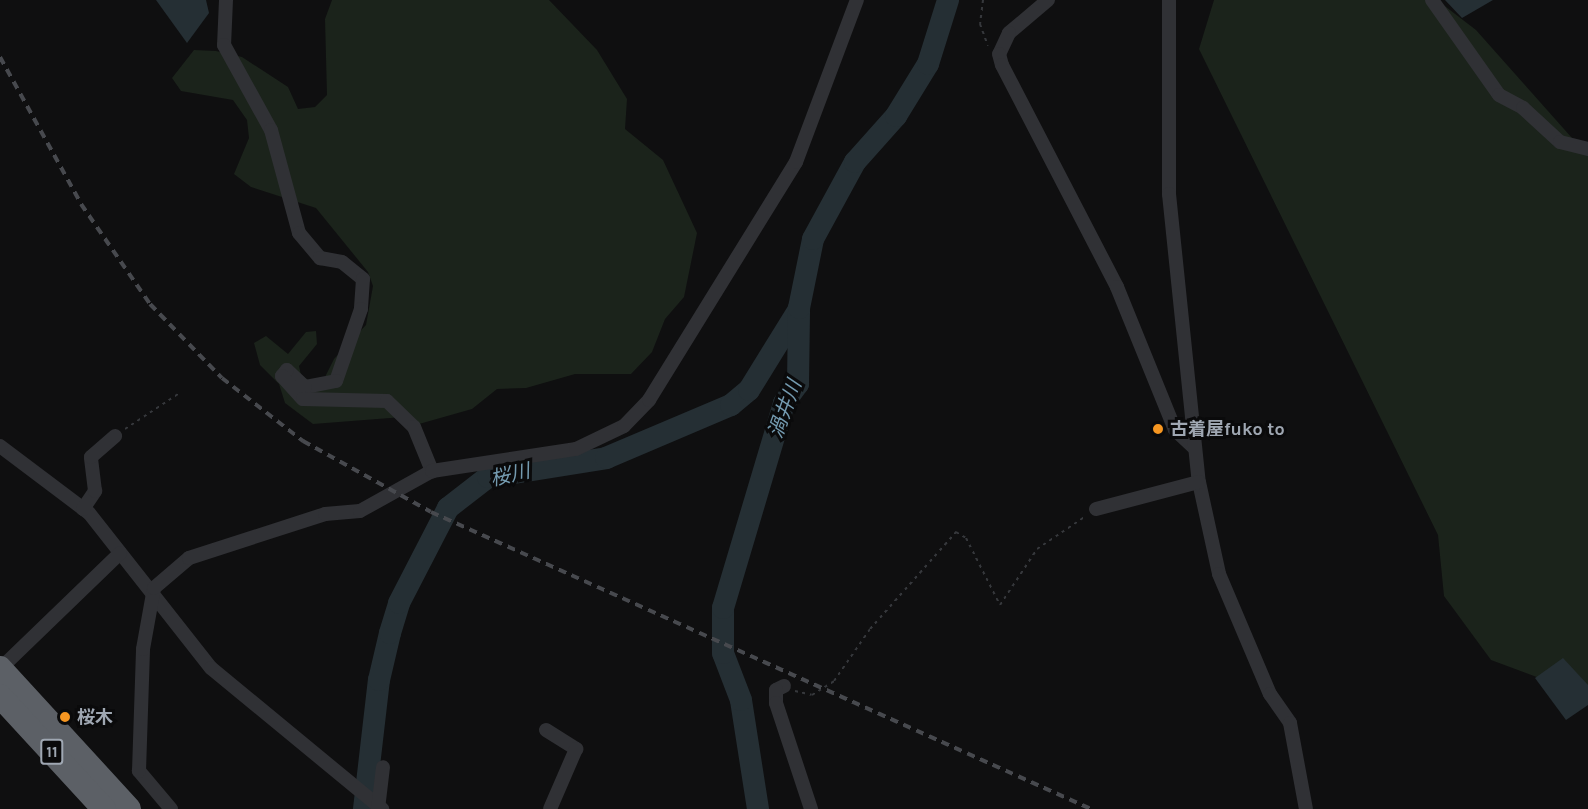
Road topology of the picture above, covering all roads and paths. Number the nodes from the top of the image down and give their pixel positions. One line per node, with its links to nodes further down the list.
1 (226, 0): 13 (street)
2 (857, 0): 13 (street)
3 (983, 0): 7 (path)
4 (1048, 0): 7 (street)
5 (1168, 0): 12 (street)
6 (1432, 0): 8 (street)
7 (999, 54): 12 (street)
8 (1588, 150)
9 (178, 394): 10 (path)
10 (115, 436): 15 (street)
11 (0, 446): 15 (street)
12 (1194, 448): 14 (street)
13 (432, 471): 18 (street)
14 (1199, 482): 16 (street); 30 (street)
15 (83, 508): 17 (street)
16 (1096, 509): 20 (path)
17 (120, 553): 18 (street); 19 (street)
18 (152, 595): 24 (street); 27 (street)
19 (0, 668): 26 (highway, 11)
20 (784, 686): 29 (street)
21 (0, 696): 25 (highway, 11)
22 (546, 730): 28 (street)
23 (383, 767): 24 (street)
24 (378, 806)
25 (104, 809)
26 (129, 809)
27 (171, 809)
28 (550, 809)
29 (811, 809)
30 (1306, 809)

